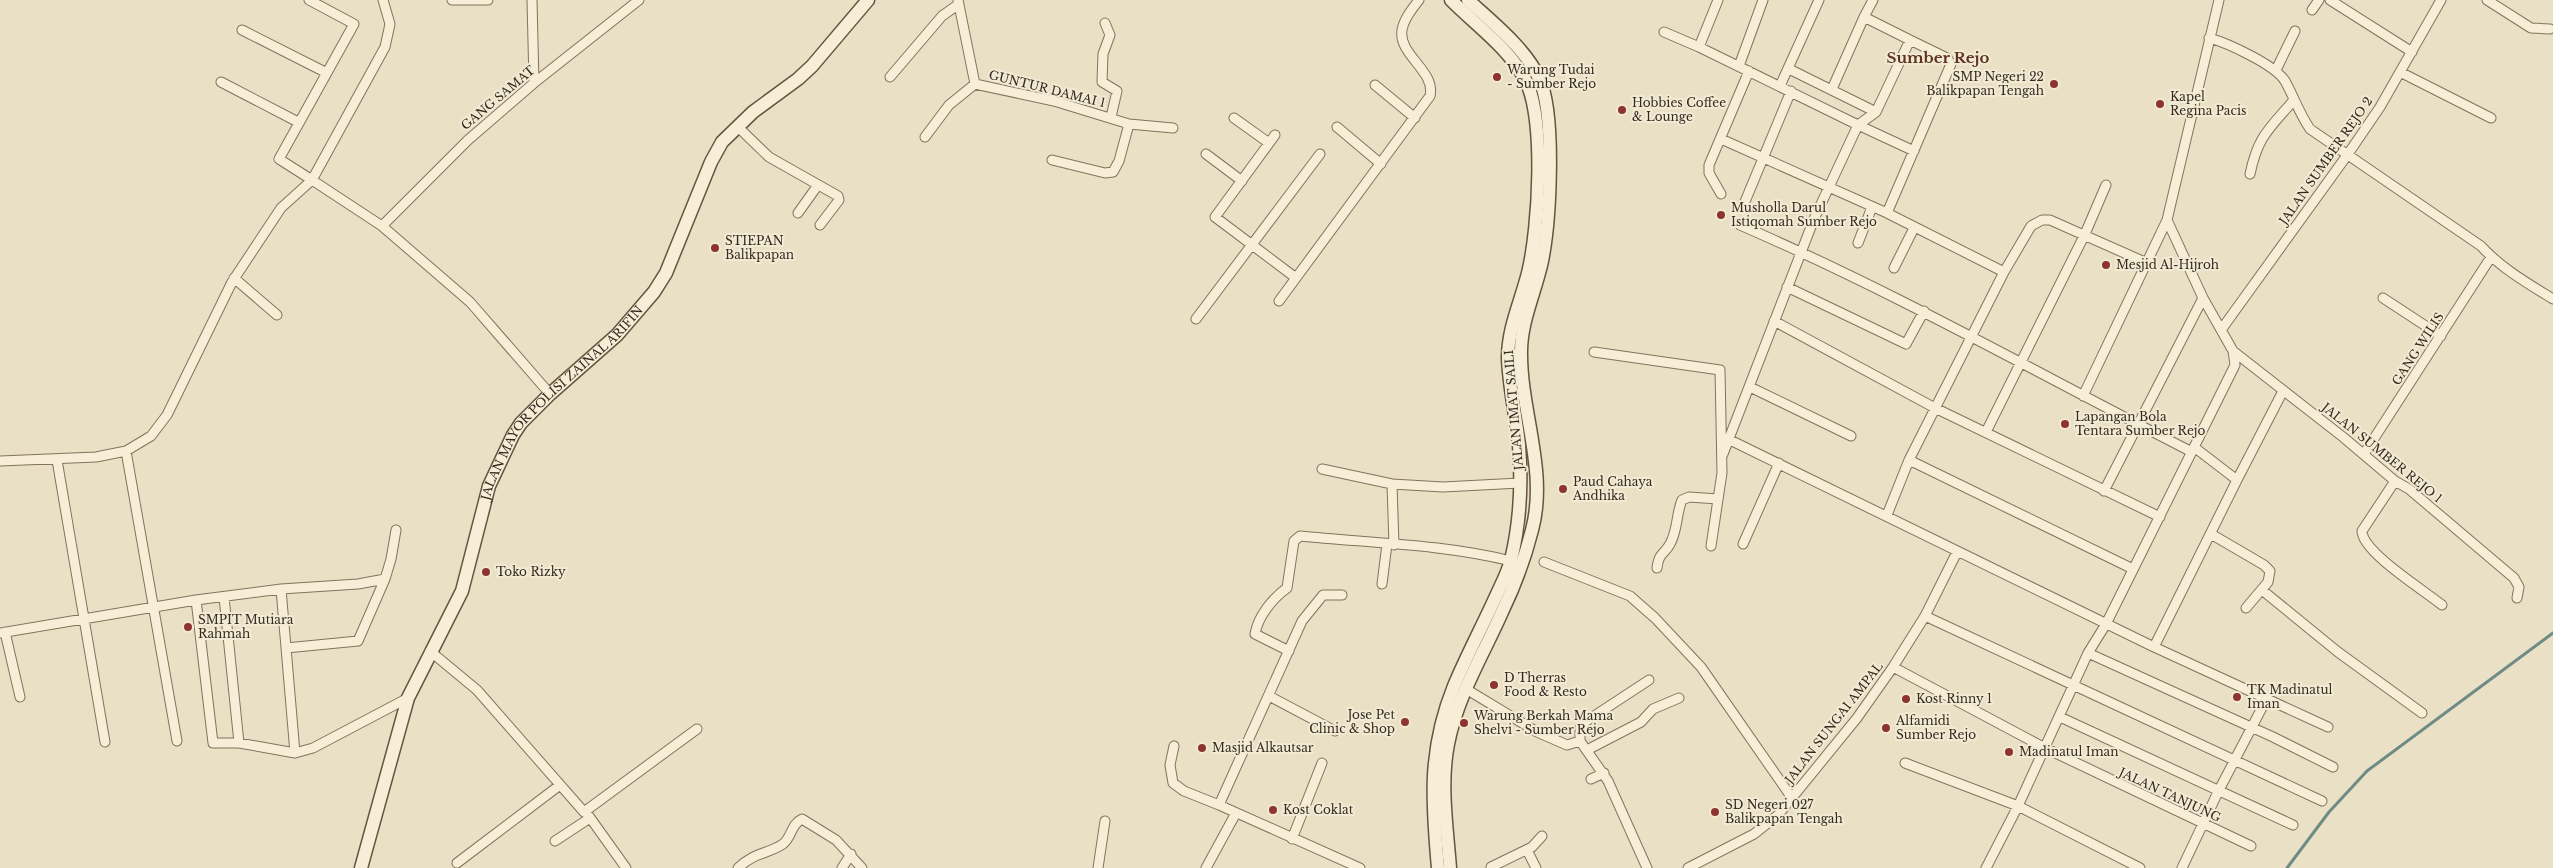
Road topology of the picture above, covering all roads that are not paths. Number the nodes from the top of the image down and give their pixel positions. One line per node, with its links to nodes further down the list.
1 (308, 0): 36 (street)
2 (383, 0): 70 (street)
3 (452, 0): 4 (street)
4 (488, 0)
5 (532, 0): 40 (street)
6 (639, 0): 40 (street, GANG SAMAT)
7 (868, 0): 55 (main road, JALAN MAYOR POLISI ZAINAL ARIFIN)
8 (1419, 0): 50 (street)
9 (1451, 0): 96 (main road, JALAN IMAT SAILI)
10 (1468, 0): 96 (main road, JALAN IMAT SAILI)
11 (1718, 0): 30 (street)
12 (1764, 0): 32 (street)
13 (1819, 0): 33 (street)
14 (1873, 0): 22 (street)
15 (2219, 0): 28 (street)
16 (2319, 0): 21 (street)
17 (2330, 0): 31 (street)
18 (2441, 0): 31 (street, JALAN SUMBER REJO 2)
19 (2487, 0): 24 (street)
20 (959, 2): 38 (street); 41 (street)
21 (2312, 10)
22 (1864, 16): 29 (street); 44 (street)
23 (1105, 23): 48 (street)
24 (2550, 29)
25 (242, 30): 36 (street)
26 (2295, 31): 35 (street)
27 (1664, 32): 30 (street)
28 (2209, 38): 35 (street); 80 (street)
29 (1910, 40): 47 (street); 62 (street)
30 (1699, 47): 32 (street)
31 (2412, 52): 37 (street, JALAN SUMBER REJO 2)
32 (1739, 66): 34 (street)
33 (1789, 69): 43 (street); 44 (street)
34 (1749, 70): 43 (street); 60 (street)
35 (2276, 70): 46 (street)
36 (326, 72): 52 (street)
37 (2400, 72): 51 (street); 65 (street, JALAN SUMBER REJO 2)
38 (890, 77)
39 (220, 82): 52 (street)
40 (534, 83): 83 (street, GANG SAMAT)
41 (974, 84): 48 (street, GUNTUR DAMAI 1); 59 (street)
42 (1375, 85): 50 (street)
43 (1780, 86): 45 (street)
44 (1832, 89): 47 (street)
45 (1791, 91): 54 (street); 66 (street)
46 (2293, 101): 65 (street); 69 (street)
47 (1876, 112): 54 (street)
48 (1111, 118): 53 (street, GUNTUR DAMAI 1)
49 (1234, 118): 61 (street)
50 (1415, 118): 68 (street)
51 (2491, 118)
52 (298, 122): 70 (street)
53 (1129, 124): 57 (street, GUNTUR DAMAI 1); 67 (street)
54 (1858, 125): 62 (street); 74 (street)
55 (738, 127): 72 (street); 113 (main road, JALAN MAYOR POLISI ZAINAL ARIFIN)
56 (1337, 127): 68 (street)
57 (1173, 128)
58 (1275, 135): 61 (street)
59 (925, 137)
60 (1721, 139): 66 (street); 75 (street)
61 (1269, 143): 71 (street)
62 (1914, 151): 79 (street)
63 (1206, 154): 71 (street)
64 (1320, 154): 87 (street)
65 (2348, 154): 89 (street); 105 (street, JALAN SUMBER REJO 2)
66 (1762, 158): 74 (street); 76 (street)
67 (1052, 160)
68 (1382, 164): 94 (street)
69 (2250, 174)
70 (312, 180): 83 (street); 93 (street)
71 (1242, 181): 87 (street)
72 (818, 185): 78 (street); 81 (street)
73 (2106, 185): 85 (street)
74 (1830, 186): 77 (street); 88 (street)
75 (1721, 194)
76 (1744, 204)
77 (1872, 207): 79 (street); 86 (street)
78 (798, 213)
79 (1887, 213): 84 (street)
80 (2167, 220): 90 (street); 97 (street, JALAN SUMBER REJO 1)
81 (820, 225)
82 (1740, 225): 88 (street)
83 (382, 226): 113 (street)
84 (1914, 228): 91 (street); 92 (street)
85 (2086, 234): 90 (street); 92 (street); 110 (street)
86 (1858, 243)
87 (1252, 244): 94 (street); 103 (street)
88 (1802, 252): 95 (street); 101 (street)
89 (2491, 257): 99 (street); 106 (street, GANG WILIS)
90 (2147, 263): 114 (street)
91 (1894, 268)
92 (2004, 272): 107 (street)
93 (234, 278): 102 (street); 121 (street)
94 (1296, 278): 100 (street)
95 (1787, 287): 101 (street); 104 (street)
96 (1528, 295): 132 (main road, JALAN IMAT SAILI); 170 (main road, JALAN IMAT SAILI)
97 (2203, 298): 105 (street, JALAN SUMBER REJO 1); 116 (street)
98 (2383, 298): 106 (street)
99 (2553, 298)
100 (1279, 301)
101 (1924, 311): 107 (street)
102 (277, 315)
103 (1196, 319)
104 (1774, 321): 111 (street); 115 (street)
105 (2220, 330): 108 (street, JALAN SUMBER REJO 1)
106 (2442, 336): 123 (street, GANG WILIS)
107 (1972, 337): 110 (street); 115 (street)
108 (2233, 351): 112 (street, JALAN SUMBER REJO 1); 120 (street)
109 (1594, 352): 122 (street)
110 (2022, 363): 114 (street); 117 (street)
111 (1750, 387): 118 (street); 119 (street)
112 (2283, 391): 123 (street, JALAN SUMBER REJO 1); 129 (street)
113 (550, 394): 165 (main road, JALAN MAYOR POLISI ZAINAL ARIFIN)
114 (2083, 396): 116 (street)
115 (1935, 408): 117 (street); 125 (street)
116 (2138, 425): 120 (street); 133 (street)
117 (1986, 432): 133 (street)
118 (1851, 436)
119 (1730, 440): 122 (street); 127 (street)
120 (2193, 450): 129 (street); 136 (street)
121 (126, 451): 124 (street); 156 (street)
122 (1723, 454): 134 (street)
123 (2364, 454): 130 (street, JALAN SUMBER REJO 1)
124 (57, 460): 126 (street); 159 (street)
125 (1909, 460): 135 (street); 146 (street)
126 (0, 461)
127 (1779, 463): 135 (street); 139 (street)
128 (1322, 469): 131 (street)
129 (2237, 480): 138 (street)
130 (2395, 481): 153 (street, JALAN SUMBER REJO 1); 155 (street)
131 (1392, 484): 132 (street); 140 (street)
132 (1520, 484): 143 (main road, JALAN IMAT SAILI)
133 (2104, 491): 136 (street)
134 (1718, 499): 141 (street); 145 (street)
135 (1887, 514): 142 (street)
136 (2160, 517): 146 (street)
137 (396, 530): 147 (street)
138 (2211, 534): 150 (street); 162 (street)
139 (1743, 544)
140 (1391, 545): 143 (street); 148 (street); 164 (street)
141 (1711, 546)
142 (1957, 552): 158 (street, JALAN SUNGAI AMPAL); 160 (street)
143 (1511, 561): 223 (main road, JALAN IMAT SAILI)
144 (1544, 562): 198 (street)
145 (1657, 568)
146 (2133, 569): 160 (street)
147 (385, 579): 149 (street); 163 (street)
148 (1382, 584)
149 (281, 589): 152 (street); 163 (street)
150 (2262, 590): 157 (street); 176 (street)
151 (1342, 595): 164 (street)
152 (224, 597): 154 (street); 185 (street)
153 (2517, 598)
154 (196, 600): 156 (street); 185 (street)
155 (2442, 605)
156 (155, 606): 159 (street); 182 (street)
157 (2246, 608)
158 (1925, 616): 167 (street, JALAN SUNGAI AMPAL); 169 (street)
159 (84, 620): 161 (street); 184 (street)
160 (2106, 624): 162 (street); 166 (street)
161 (3, 633): 172 (street)
162 (2154, 647): 175 (street)
163 (286, 648): 189 (street)
164 (1291, 648): 171 (street)
165 (430, 651): 173 (main road, JALAN MAYOR POLISI ZAINAL ARIFIN); 196 (street)
166 (2088, 653): 169 (street); 178 (street)
167 (1893, 667): 187 (street, JALAN TANJUNG); 198 (street, JALAN SUNGAI AMPAL)
168 (1649, 680): 183 (street)
169 (2074, 685): 177 (street); 190 (street)
170 (1466, 688): 183 (street); 224 (main road, JALAN IMAT SAILI)
171 (1269, 696): 181 (street); 200 (street)
172 (20, 697)
173 (408, 698): 189 (street); 215 (main road, JALAN MAYOR POLISI ZAINAL ARIFIN)
174 (1678, 698): 188 (street)
175 (2266, 700): 178 (street); 179 (street)
176 (2422, 713)
177 (2060, 717): 187 (street); 197 (street)
178 (2251, 727): 190 (street); 193 (street)
179 (2328, 727)
180 (697, 729): 203 (street)
181 (1335, 730)
182 (177, 741)
183 (1580, 741): 188 (street)
184 (105, 742)
185 (239, 744): 189 (street)
186 (1174, 746): 200 (street)
187 (2045, 748): 201 (street); 205 (street, JALAN TANJUNG)
188 (1587, 750): 194 (street)
189 (295, 753)
190 (2234, 761): 197 (street); 199 (street)
191 (1322, 763): 208 (street)
192 (1905, 763): 201 (street)
193 (2333, 768)
194 (1604, 773): 195 (street); 226 (street)
195 (1591, 779)
196 (560, 784): 203 (street); 213 (street)
197 (2218, 792): 205 (street); 206 (street)
198 (1792, 798): 227 (street, JALAN SUNGAI AMPAL)
199 (2322, 801)
200 (1219, 805): 202 (street)
201 (2018, 806): 228 (street); 229 (street)
202 (1236, 813): 208 (street); 221 (street)
203 (588, 815): 209 (street); 216 (street)
204 (1105, 821): 220 (street)
205 (2203, 824): 210 (street, JALAN TANJUNG); 230 (street)
206 (2293, 825)
207 (1542, 836): 211 (street)
208 (1292, 839): 222 (street)
209 (555, 841)
210 (2251, 846)
211 (1527, 850): 214 (street); 225 (street)
212 (851, 854): 217 (street); 218 (street); 219 (street)
213 (457, 863)
214 (1491, 867)
215 (361, 868)
216 (626, 868)
217 (738, 868)
218 (842, 868)
219 (862, 868)
220 (1098, 868)
221 (1206, 868)
222 (1360, 868)
223 (1438, 868)
224 (1450, 868)
225 (1536, 868)
226 (1647, 868)
227 (1688, 868)
228 (1986, 868)
229 (2140, 868)
230 (2182, 868)

